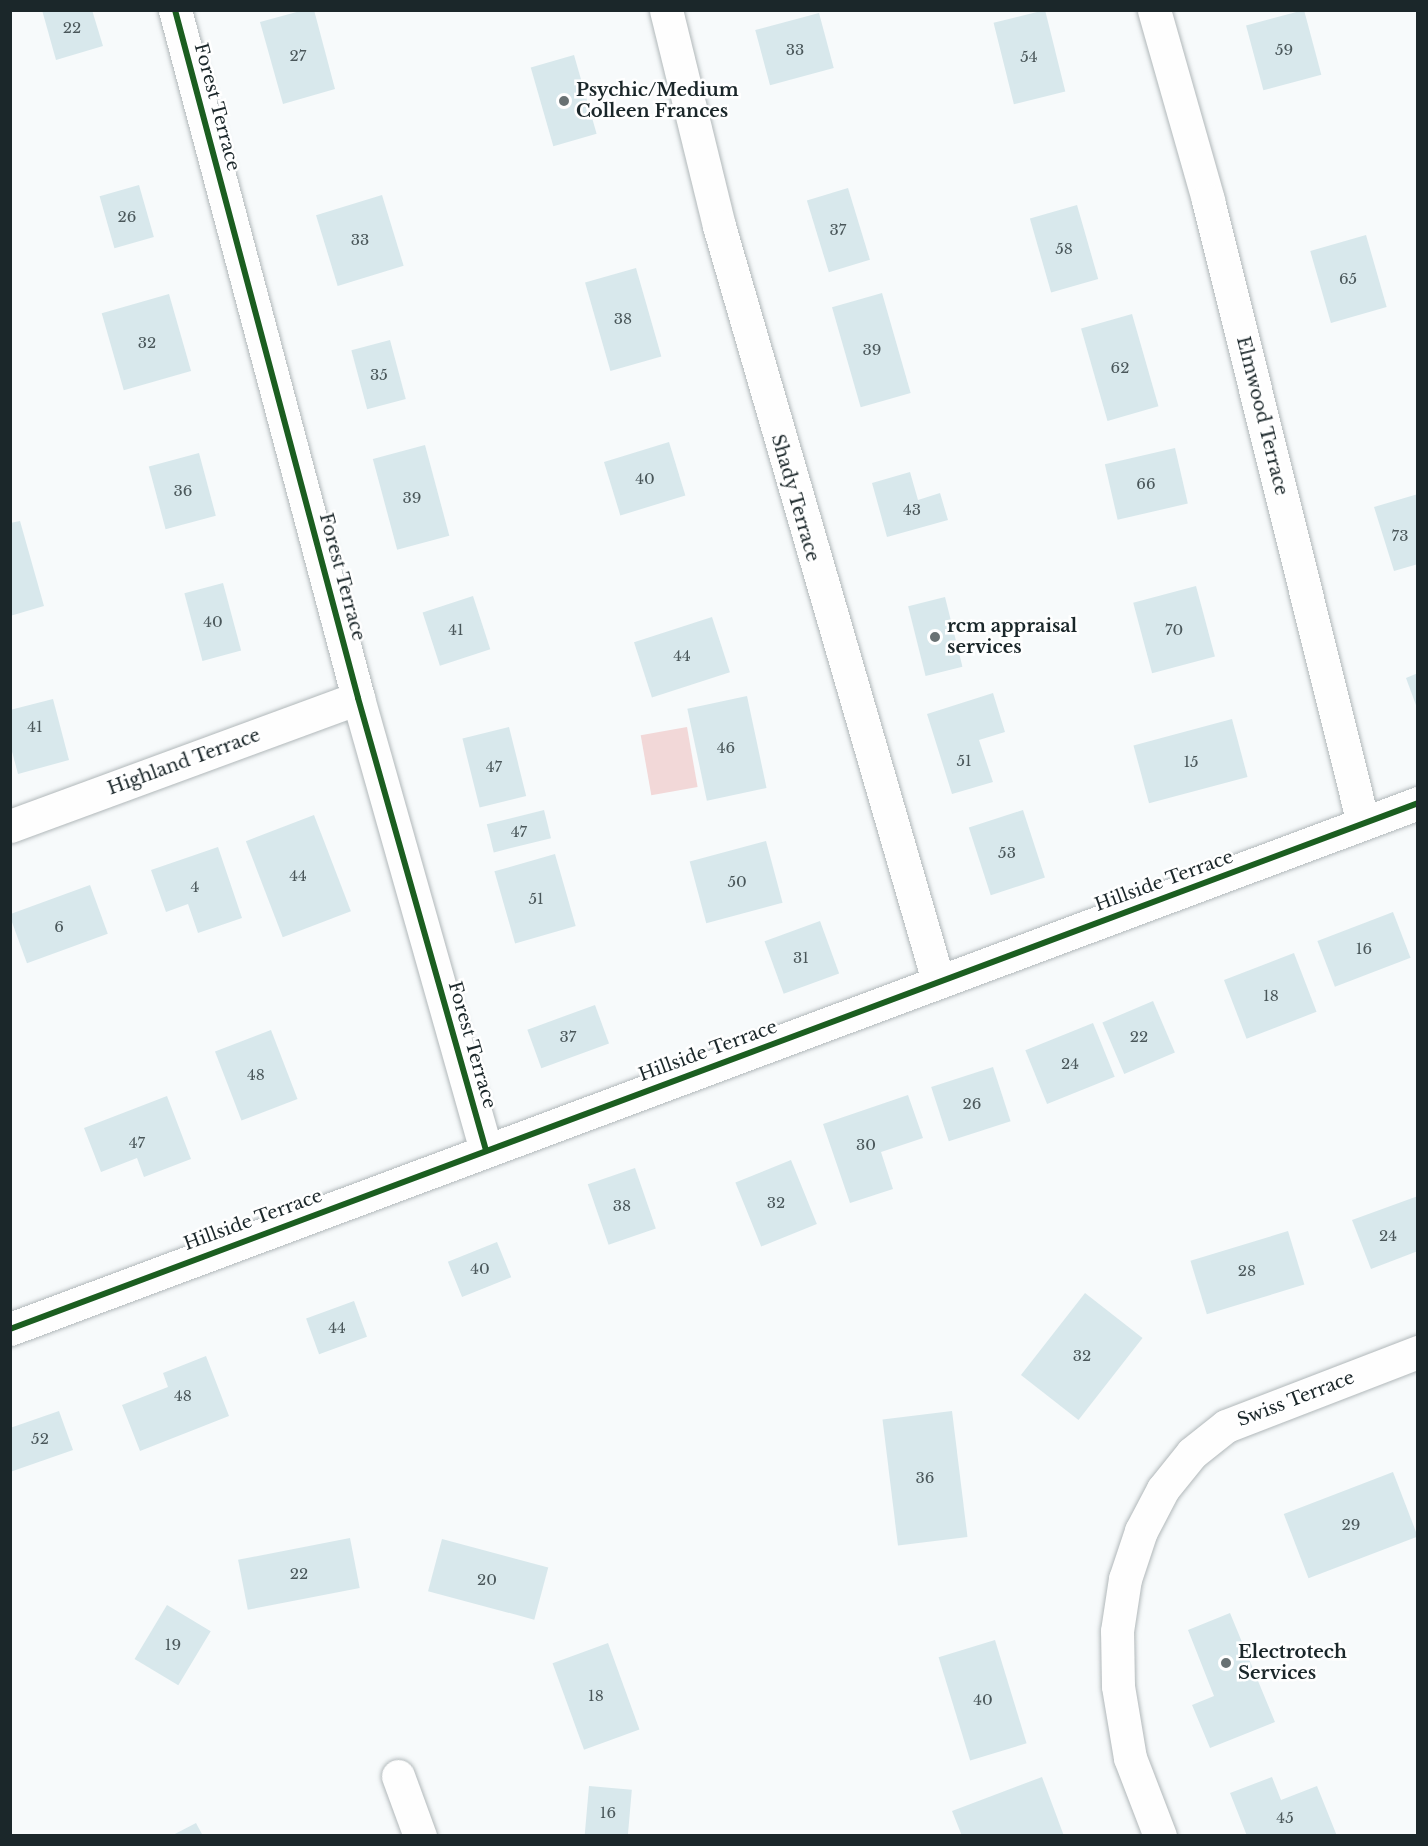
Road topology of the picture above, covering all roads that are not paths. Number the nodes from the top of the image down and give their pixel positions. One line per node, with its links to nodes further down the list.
1 (175, 10): 4 (street, Forest Terrace)
2 (666, 10): 8 (street, Shady Terrace)
3 (1154, 10): 6 (street, Elmwood Terrace)
4 (358, 698): 7 (street, Highland Terrace); 9 (street, Forest Terrace)
5 (1418, 803): 6 (street, Hillside Terrace)
6 (1364, 823): 8 (street, Hillside Terrace)
7 (10, 826)
8 (938, 981): 9 (street, Hillside Terrace)
9 (486, 1149): 10 (street, Hillside Terrace)
10 (10, 1329)
11 (1418, 1352): 14 (street, Swiss Terrace)
12 (398, 1776): 13 (street)
13 (420, 1836)
14 (1160, 1836)

